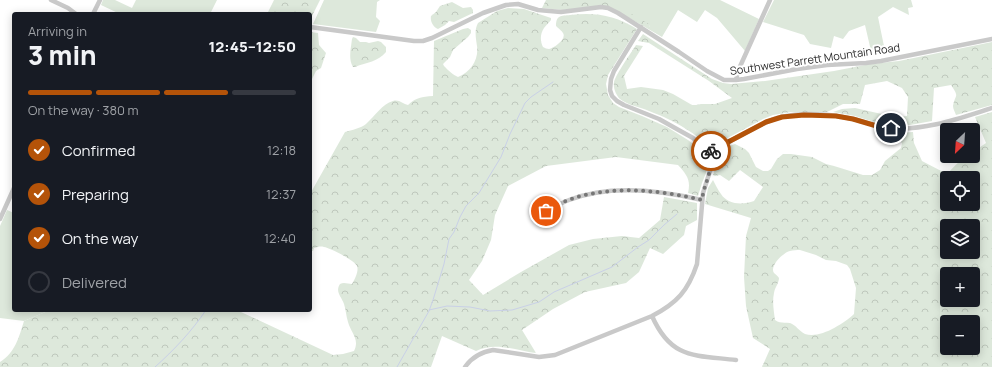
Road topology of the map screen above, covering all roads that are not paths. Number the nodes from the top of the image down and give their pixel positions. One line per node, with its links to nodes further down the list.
1 (51, 0): 4 (street)
2 (100, 0): 5 (street)
3 (770, 0): 9 (street)
4 (73, 12)
5 (94, 12)
6 (312, 27): 7 (street, Southwest Parrett Mountain Road)
7 (641, 27): 9 (street, Southwest Parrett Mountain Road); 11 (street)
8 (992, 38): 9 (street, Southwest Parrett Mountain Road)
9 (736, 80)
10 (992, 108): 11 (street)
11 (708, 153): 13 (street)
12 (12, 192): 15 (street)
13 (702, 200): 14 (street); 16 (street)
14 (537, 217)
15 (0, 219)
16 (652, 316): 17 (street); 18 (street)
17 (736, 360)
18 (465, 367)

